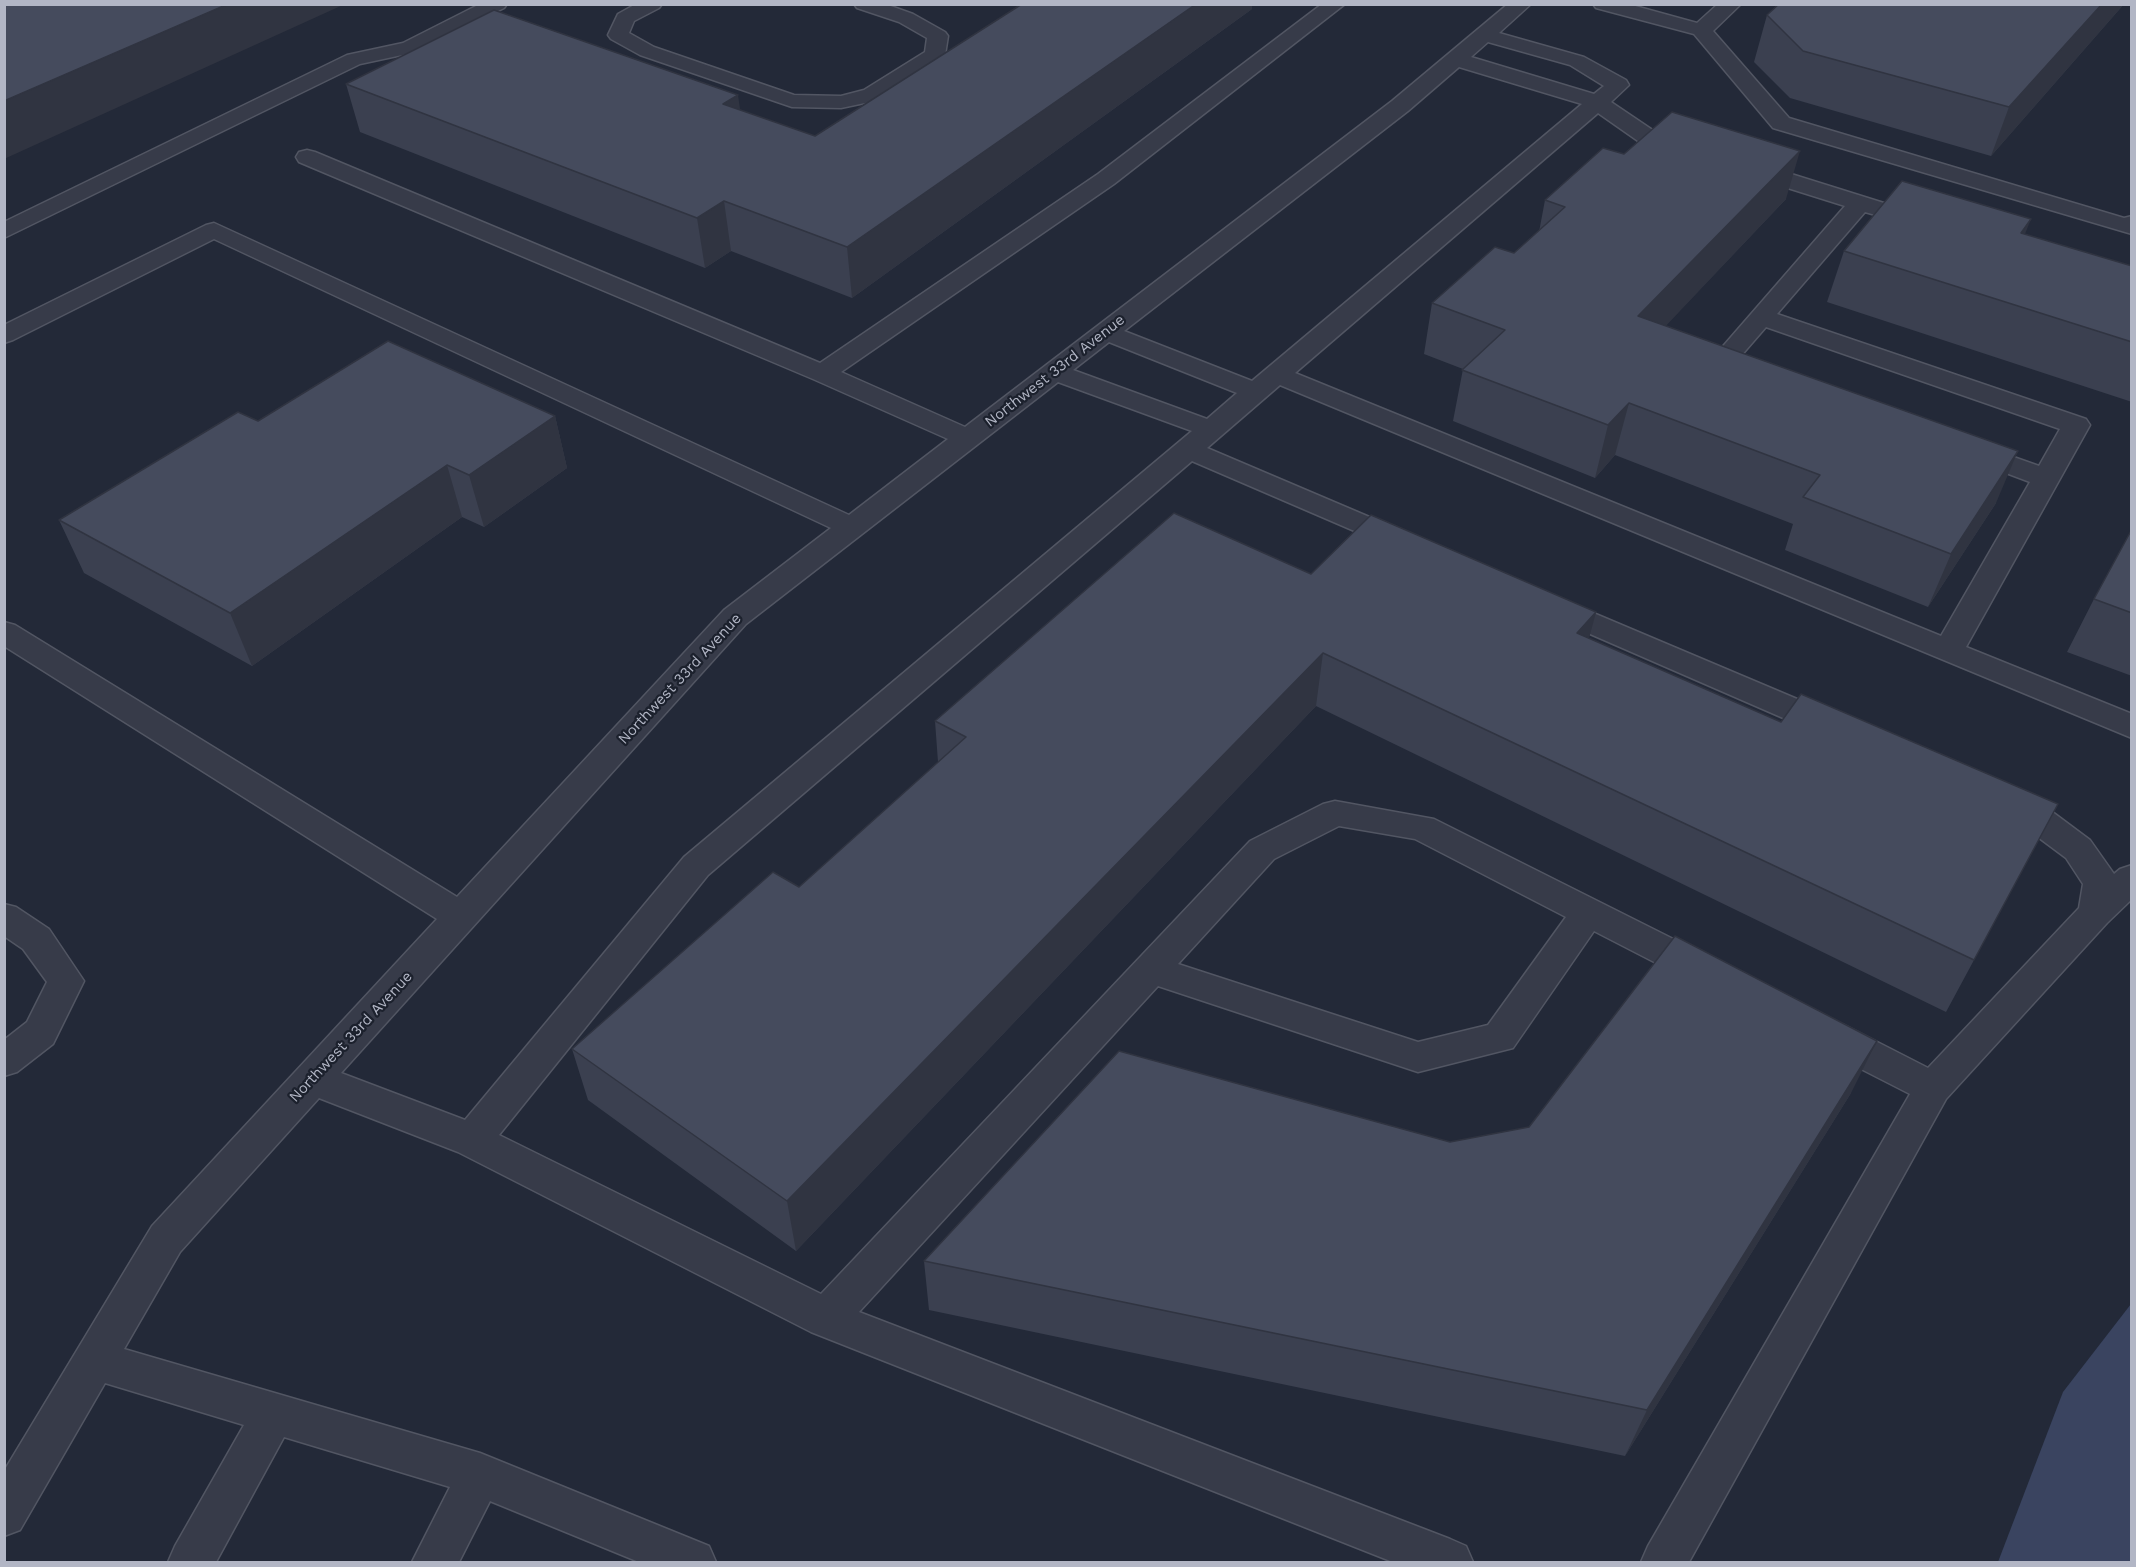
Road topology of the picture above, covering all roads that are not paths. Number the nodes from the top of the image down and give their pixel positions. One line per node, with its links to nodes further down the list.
1 (497, 4): 18 (street)
2 (652, 4): 3 (street)
3 (864, 4)
4 (1335, 4): 23 (street)
5 (1521, 4): 9 (street, Northwest 33rd Avenue)
6 (1603, 4): 8 (street)
7 (1731, 4): 8 (street)
8 (1701, 30): 17 (street)
9 (1484, 36): 10 (street, Northwest 33rd Avenue); 11 (street)
10 (1456, 59): 11 (street); 20 (street, Northwest 33rd Avenue)
11 (1597, 102): 12 (street); 25 (street)
12 (1703, 154)
13 (307, 157): 23 (street)
14 (1725, 161): 15 (street)
15 (1860, 203): 16 (street); 19 (street)
16 (1905, 217)
17 (2131, 226)
18 (4, 231)
19 (1761, 317): 24 (street); 29 (street)
20 (1105, 332): 22 (street, Northwest 33rd Avenue); 25 (street)
21 (4, 335): 30 (street)
22 (1055, 372): 26 (street, Northwest 33rd Avenue); 27 (street)
23 (822, 373): 26 (street)
24 (1779, 380)
25 (1265, 382): 27 (street); 34 (street)
26 (968, 438): 30 (street, Northwest 33rd Avenue)
27 (1198, 439): 31 (street); 49 (street)
28 (1946, 441): 29 (street)
29 (2046, 478): 34 (street)
30 (852, 527): 42 (street, Northwest 33rd Avenue)
31 (1427, 552)
32 (1526, 595): 36 (street)
33 (4, 632): 42 (street)
34 (1948, 651): 35 (street)
35 (2132, 727)
36 (1863, 740)
37 (1983, 792): 40 (street)
38 (2132, 878): 40 (street)
39 (1588, 912): 43 (street); 43 (street); 44 (street)
40 (2095, 913): 48 (street)
41 (4, 917): 46 (street)
42 (460, 917): 47 (street, Northwest 33rd Avenue)
43 (1150, 969): 50 (street)
44 (1735, 987)
45 (1797, 1019): 48 (street)
46 (4, 1061)
47 (313, 1078): 49 (street); 51 (street, Northwest 33rd Avenue)
48 (1933, 1088): 59 (street)
49 (472, 1140): 50 (street)
50 (826, 1318): 58 (street)
51 (94, 1360): 52 (street); 54 (street, Northwest 33rd Avenue)
52 (274, 1413): 53 (street); 56 (street)
53 (480, 1475): 55 (street); 57 (street)
54 (4, 1514)
55 (684, 1561)
56 (191, 1563)
57 (435, 1563)
58 (1450, 1563)
59 (1664, 1563)

